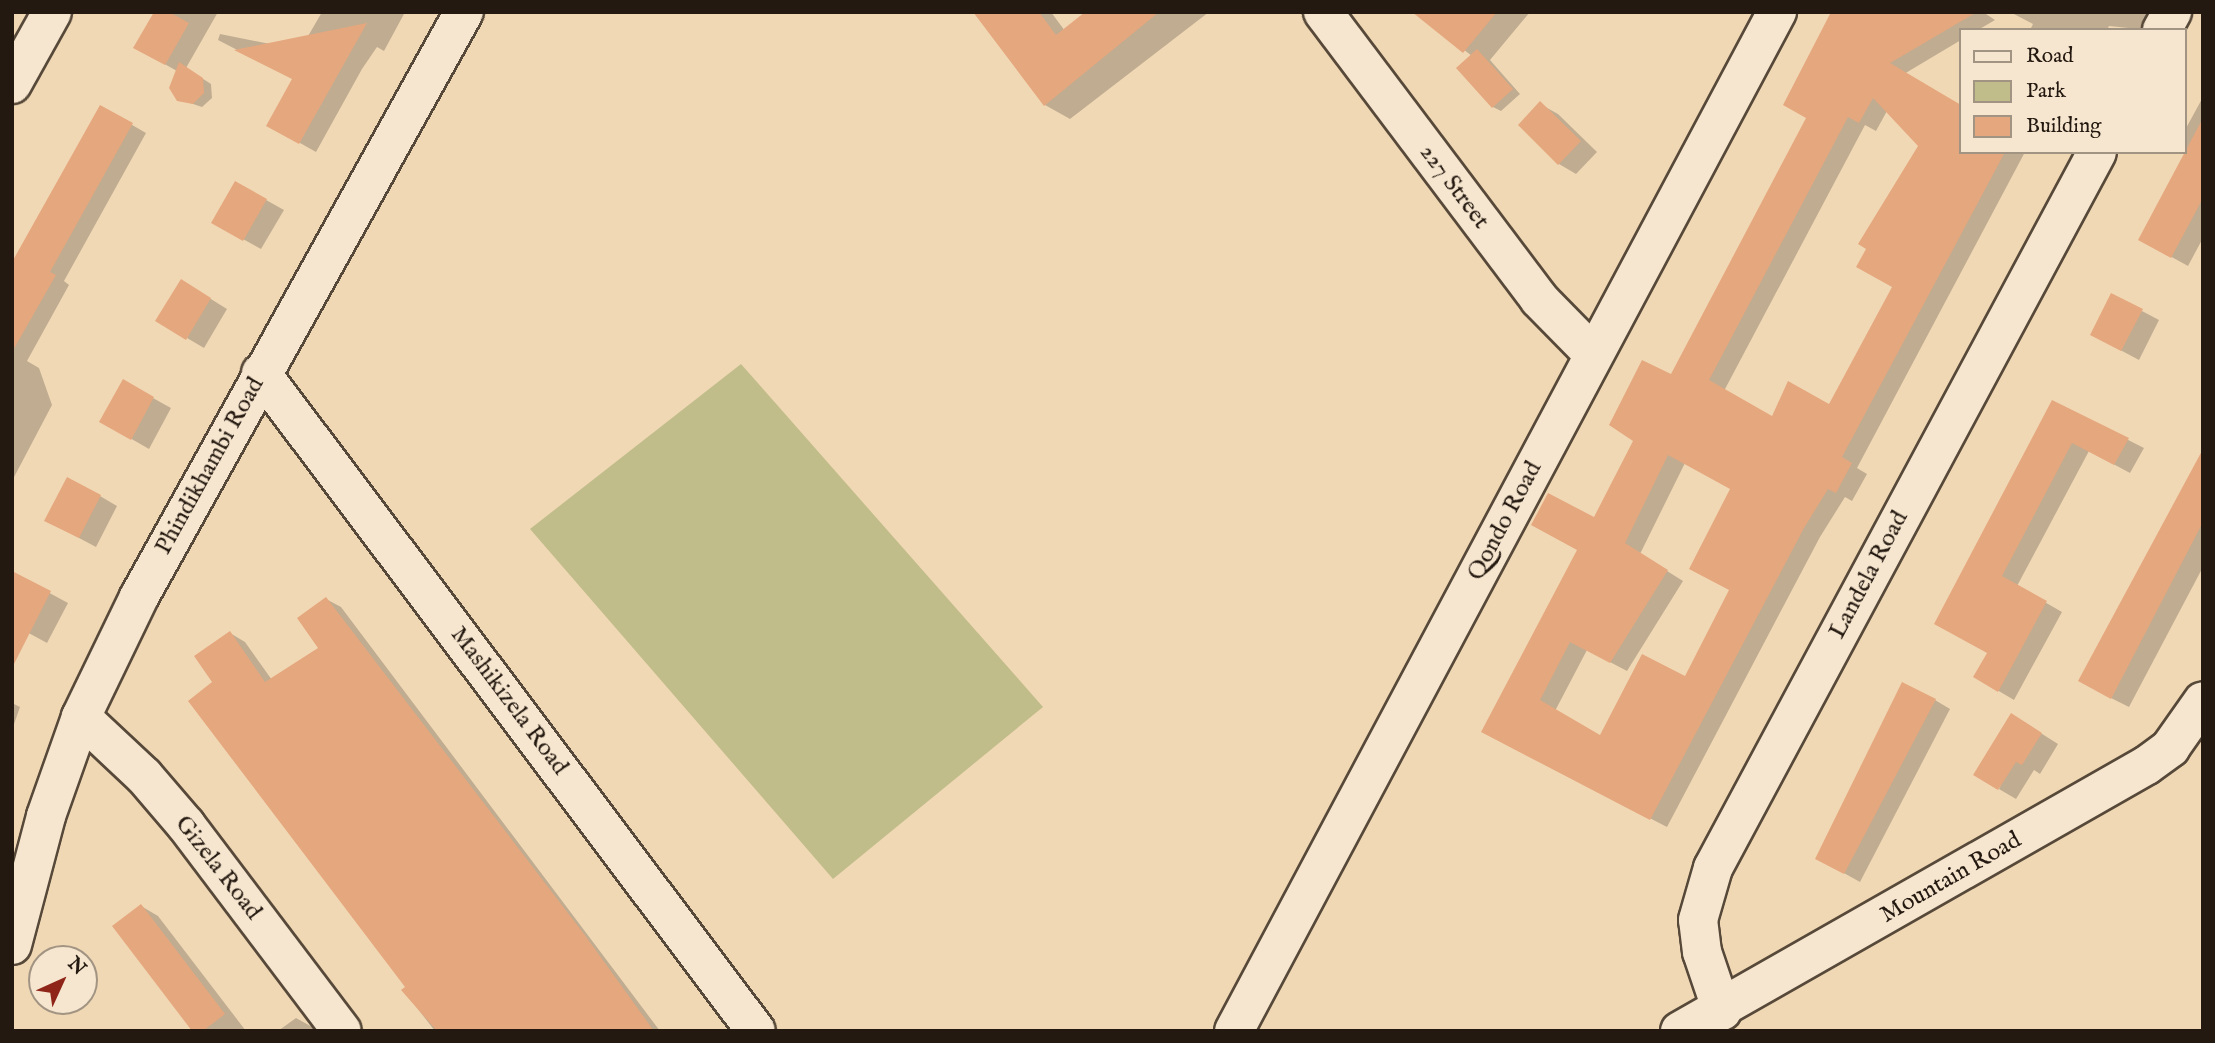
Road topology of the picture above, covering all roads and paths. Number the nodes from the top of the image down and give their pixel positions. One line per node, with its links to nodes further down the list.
1 (52, 12): 7 (street)
2 (464, 12): 10 (street, Phindikhambi Road)
3 (1323, 12): 9 (street, 227 Street)
4 (2172, 12): 6 (street)
5 (1763, 20): 9 (street, Qondo Road)
6 (2163, 28)
7 (12, 84)
8 (2096, 154): 14 (street, Landela Road)
9 (1593, 354): 17 (street, Qondo Road)
10 (261, 373): 12 (street, Phindikhambi Road); 16 (street, Mashikizela Road)
11 (2203, 701): 14 (street, Mountain Road)
12 (81, 717): 13 (street, Phindikhambi Road); 15 (street, Gizela Road)
13 (12, 945)
14 (1722, 1011): 18 (street, Mountain Road)
15 (342, 1031)
16 (757, 1031)
17 (1234, 1031)
18 (1680, 1031)

